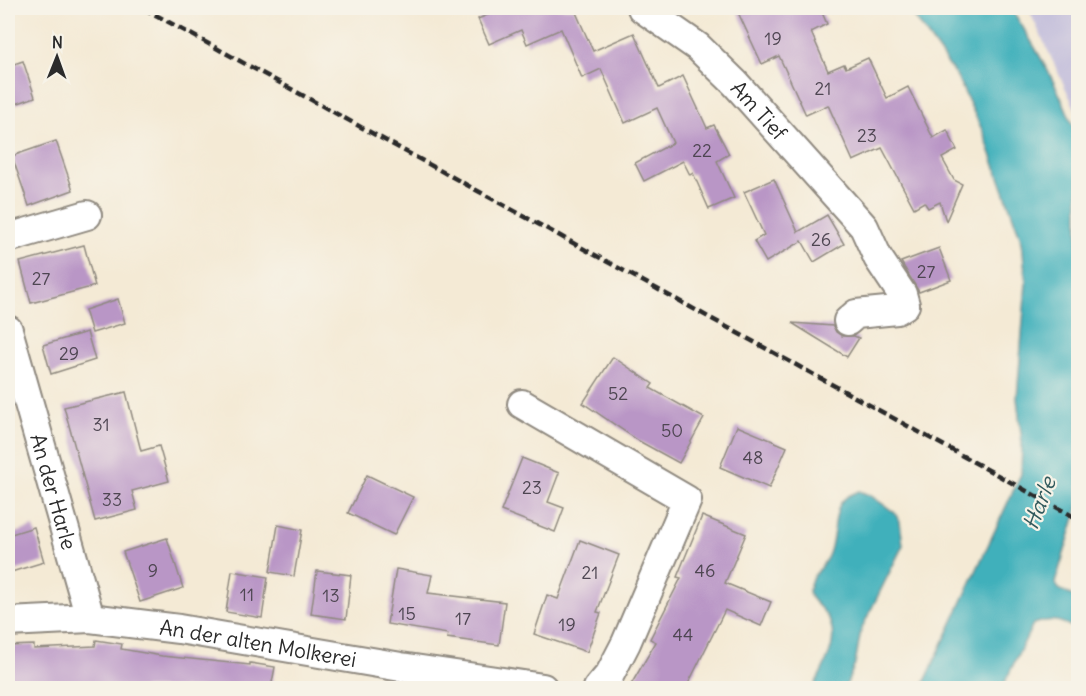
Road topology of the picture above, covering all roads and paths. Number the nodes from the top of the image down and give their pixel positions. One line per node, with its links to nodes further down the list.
1 (642, 8): 4 (street, Am Tief)
2 (87, 215): 3 (street)
3 (8, 237)
4 (848, 321)
5 (8, 330): 7 (street, An der Harle)
6 (522, 404): 11 (street)
7 (18, 410): 8 (street, An der Harle)
8 (90, 618): 9 (street, An der alten Molkerei); 10 (street, An der alten Molkerei)
9 (8, 622)
10 (543, 688)
11 (598, 688)

